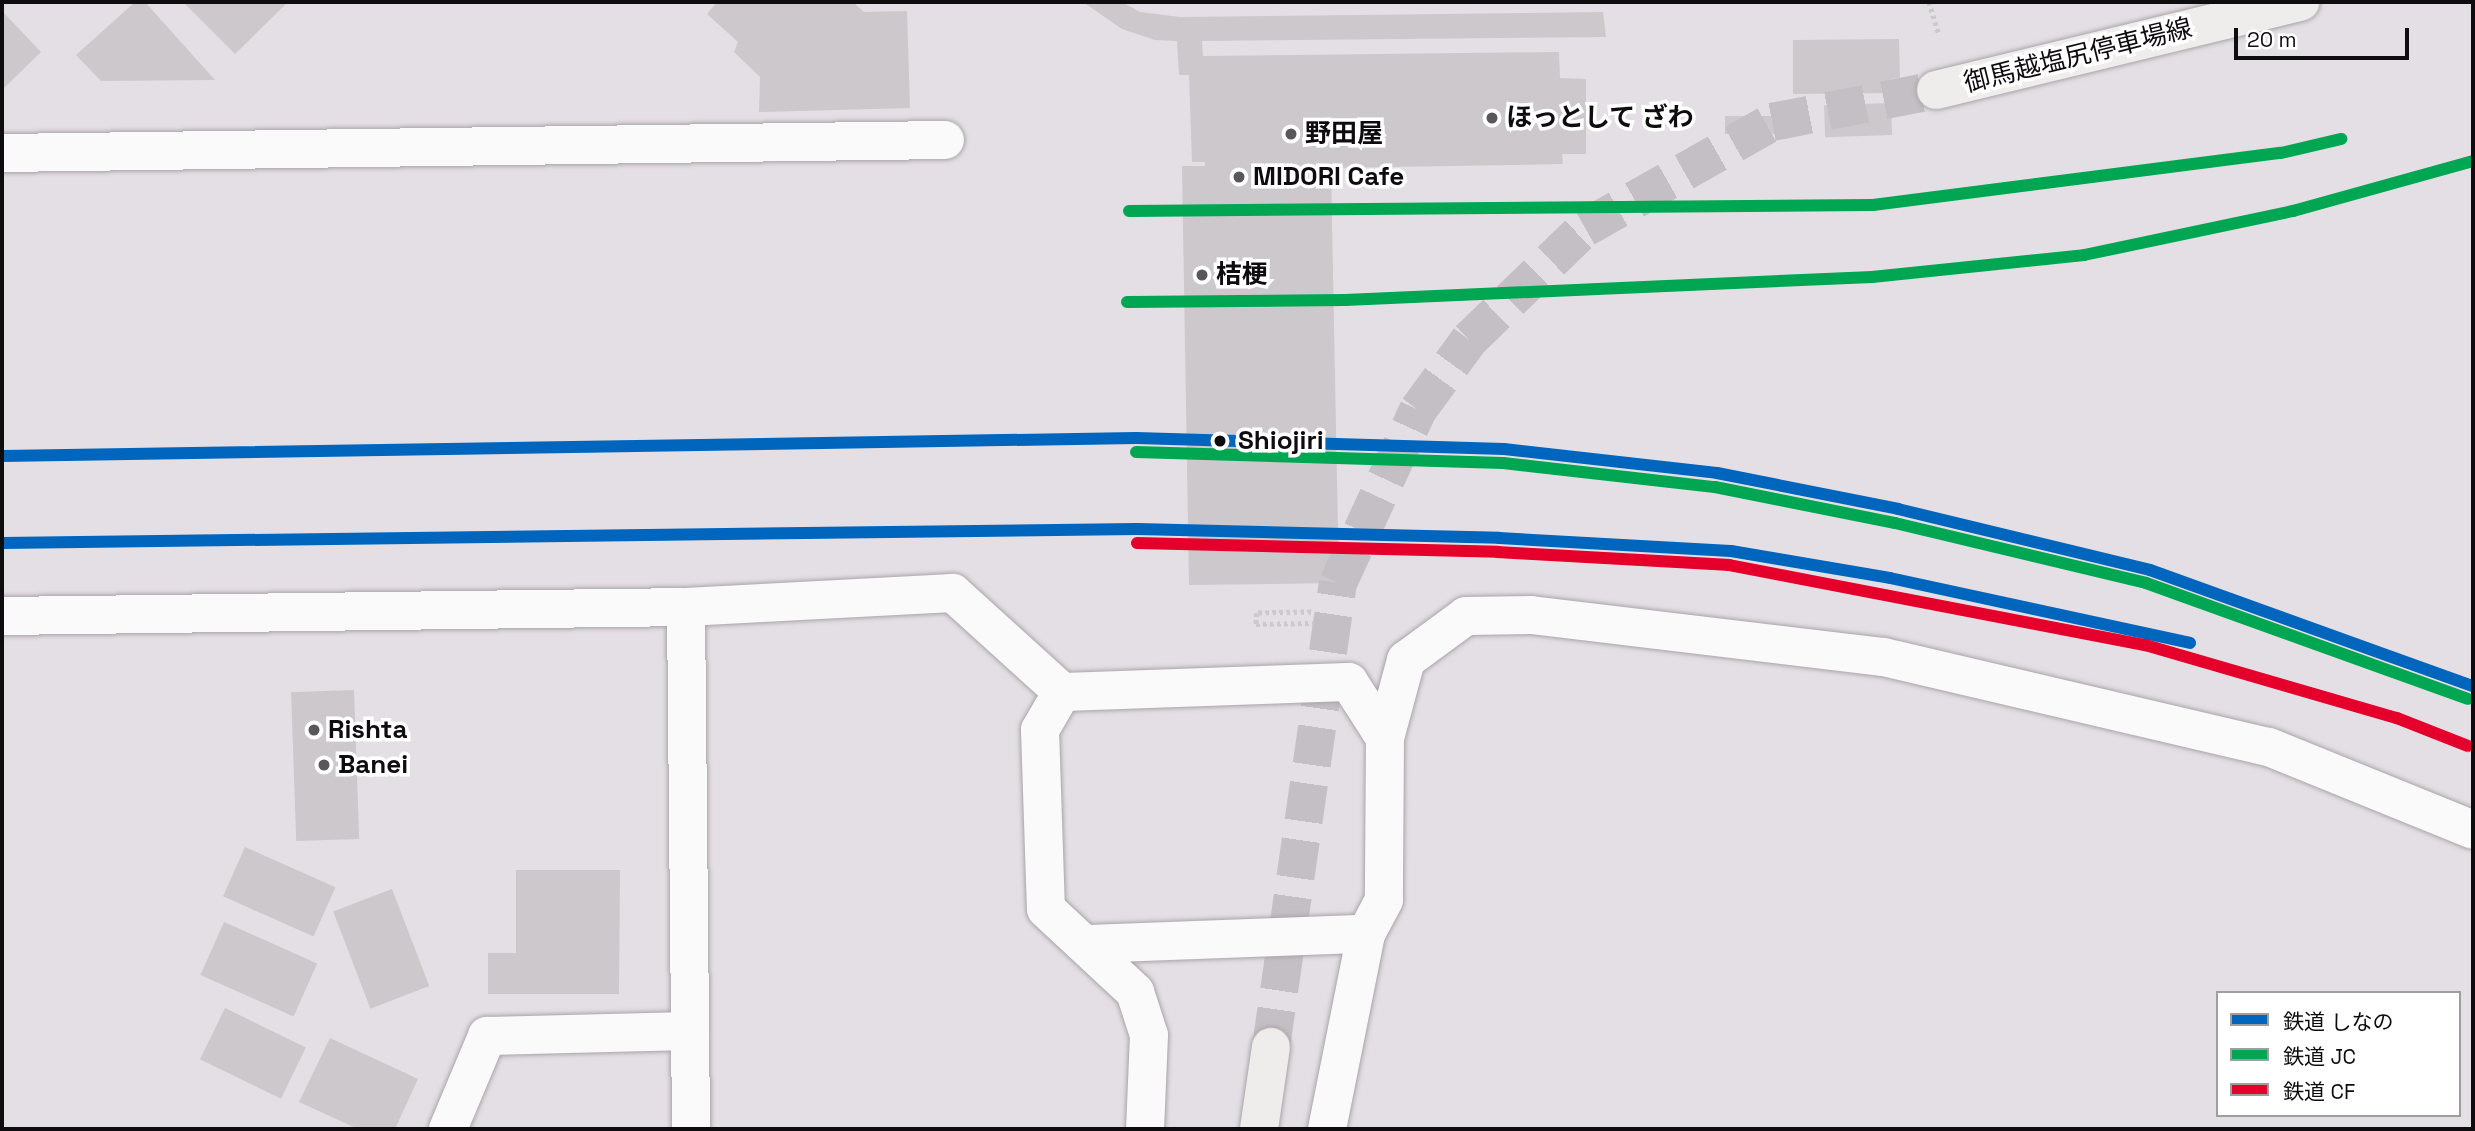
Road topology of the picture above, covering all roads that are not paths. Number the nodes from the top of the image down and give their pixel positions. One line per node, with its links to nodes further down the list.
1 (2301, 2): 2 (main road, 御馬越塩尻停車場線)
2 (1936, 90)
3 (945, 140): 4 (street)
4 (2, 153)
5 (686, 607): 6 (street); 7 (street); 12 (street)
6 (2, 616)
7 (1062, 692): 8 (street); 11 (street)
8 (1385, 738): 9 (street); 10 (street)
9 (2473, 830)
10 (1366, 934): 11 (street); 18 (street)
11 (1087, 944): 16 (street)
12 (690, 1031): 14 (street); 15 (street)
13 (1271, 1047): 17 (main road)
14 (448, 1129)
15 (691, 1129)
16 (1145, 1129)
17 (1259, 1129)
18 (1327, 1129)

